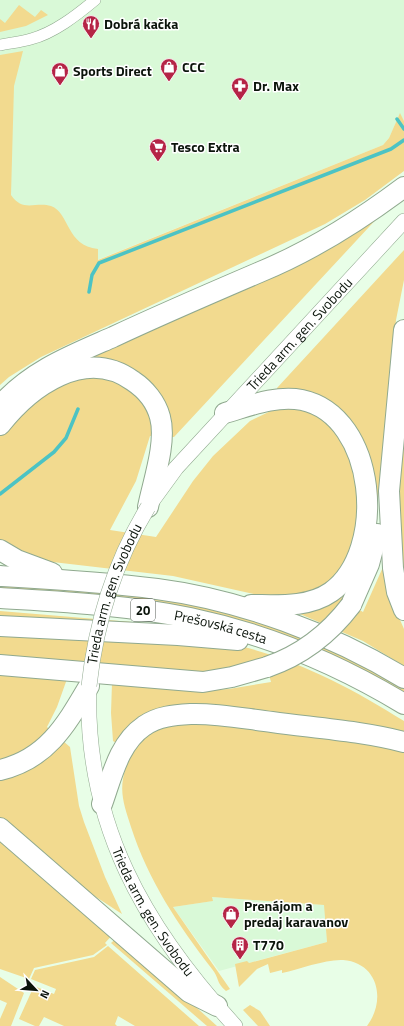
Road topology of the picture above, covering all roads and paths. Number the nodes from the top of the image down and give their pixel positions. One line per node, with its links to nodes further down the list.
1 (95, 0): 2 (street)
2 (0, 45)
3 (404, 187): 6 (highway)
4 (404, 221): 7 (main road, Trieda arm. gen. Svobodu)
5 (404, 330): 9 (highway)
6 (0, 406)
7 (225, 413): 10 (main road, Trieda arm. gen. Svobodu); 15 (highway)
8 (0, 426): 10 (highway)
9 (389, 491): 16 (highway); 19 (highway, bridge)
10 (148, 507): 21 (main road, Trieda arm. gen. Svobodu, bridge)
11 (0, 550): 13 (highway)
12 (0, 576): 13 (highway, Prešovská cesta / 20)
13 (68, 580): 15 (highway, Prešovská cesta / 20)
14 (0, 598): 18 (highway, Prešovská cesta / 20)
15 (233, 606): 20 (highway, Prešovská cesta / 20)
16 (404, 610)
17 (0, 626): 18 (highway)
18 (282, 644): 22 (highway, Prešovská cesta / 20)
19 (0, 665)
20 (404, 678)
21 (89, 686): 23 (highway)
22 (404, 704)
23 (82, 709): 25 (highway); 26 (main road, Trieda arm. gen. Svobodu)
24 (404, 742): 26 (highway)
25 (0, 770)
26 (102, 804): 28 (main road, Trieda arm. gen. Svobodu)
27 (0, 828): 28 (highway)
28 (218, 1006): 29 (main road, Trieda arm. gen. Svobodu)
29 (236, 1026)

